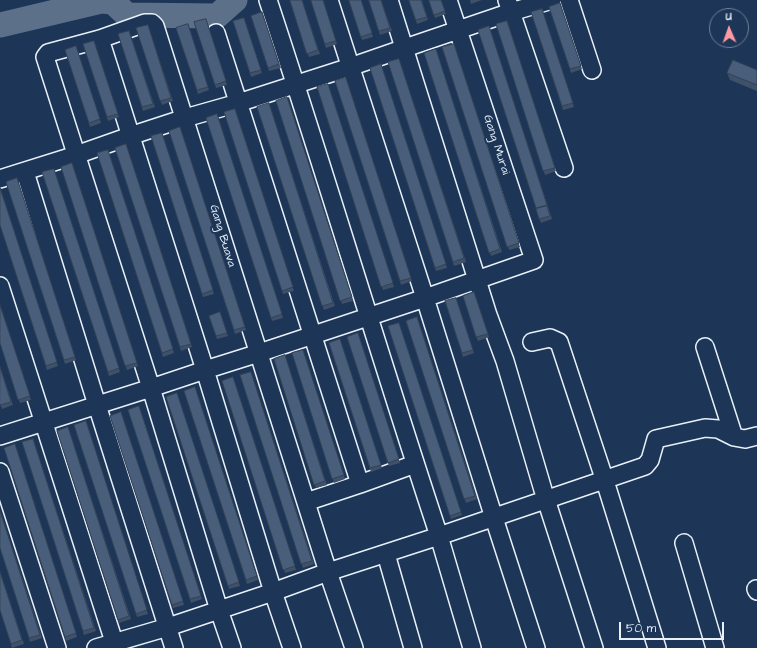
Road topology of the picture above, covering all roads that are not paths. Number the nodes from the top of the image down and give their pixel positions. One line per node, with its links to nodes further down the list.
1 (268, 0): 14 (street)
2 (329, 0): 12 (street)
3 (389, 0): 11 (street)
4 (448, 0): 8 (street, Gang Murai)
5 (552, 0): 7 (street)
6 (569, 0): 13 (street)
7 (509, 6): 8 (street); 19 (street)
8 (458, 30): 11 (street); 22 (street, Gang Murai)
9 (216, 33): 15 (street)
10 (100, 39): 16 (street, Gang Buava); 17 (street); 18 (street)
11 (405, 48): 12 (street); 22 (street)
12 (350, 67): 14 (street); 24 (street)
13 (592, 70)
14 (296, 85): 15 (street); 25 (street)
15 (238, 103): 16 (street); 26 (street)
16 (185, 118): 17 (street); 29 (street, Gang Buava)
17 (130, 136): 18 (street); 30 (street)
18 (76, 155): 20 (street); 31 (street)
19 (564, 168)
20 (24, 172): 21 (street); 32 (street)
21 (0, 179)
22 (478, 280): 24 (street); 41 (street)
23 (0, 286): 33 (street)
24 (425, 298): 25 (street); 43 (street)
25 (369, 316): 26 (street); 37 (street)
26 (313, 335): 29 (street); 40 (street)
27 (532, 342): 39 (street)
28 (705, 347): 36 (street)
29 (259, 353): 30 (street); 42 (street, Gang Buava)
30 (204, 370): 31 (street); 48 (street)
31 (151, 388): 32 (street); 49 (street)
32 (97, 405): 33 (street); 50 (street)
33 (44, 422): 34 (street); 51 (street)
34 (0, 436)
35 (757, 436): 36 (street)
36 (734, 437): 39 (street)
37 (415, 464): 40 (street); 44 (street)
38 (0, 472): 52 (street)
39 (605, 481): 41 (street); 62 (street)
40 (360, 484): 42 (street)
41 (547, 500): 43 (street); 61 (street)
42 (306, 502): 47 (street, Gang Buava)
43 (494, 518): 44 (street); 60 (street)
44 (439, 536): 46 (street); 59 (street)
45 (684, 543): 63 (street)
46 (386, 554): 47 (street); 58 (street)
47 (328, 572): 48 (street); 57 (street, Gang Buava)
48 (273, 592): 49 (street); 56 (street)
49 (219, 610): 50 (street); 55 (street)
50 (168, 627): 51 (street); 54 (street)
51 (115, 645): 53 (street)
52 (58, 648)
53 (96, 648)
54 (174, 648)
55 (232, 648)
56 (292, 648)
57 (354, 648)
58 (413, 648)
59 (472, 648)
60 (536, 648)
61 (594, 648)
62 (657, 648)
63 (715, 648)

